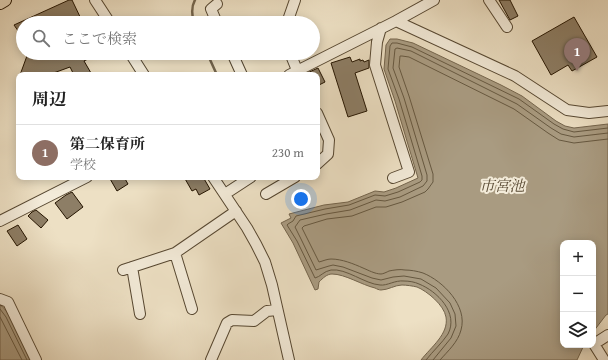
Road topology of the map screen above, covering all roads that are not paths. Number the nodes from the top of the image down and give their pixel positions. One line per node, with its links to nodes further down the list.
1 (5, 0): 6 (main road)
2 (95, 0): 8 (street)
3 (295, 0): 10 (street)
4 (434, 0): 11 (street)
5 (489, 0): 12 (street)
6 (0, 3)
7 (217, 4): 9 (street)
8 (105, 16)
9 (214, 16)
10 (289, 16)
11 (396, 21): 13 (street); 21 (street)
12 (507, 27)
13 (381, 28): 20 (street); 24 (street)
14 (134, 60): 17 (street)
15 (235, 60): 18 (street)
16 (292, 60): 19 (street)
17 (142, 72)
18 (241, 72)
19 (295, 72)
20 (299, 72)
21 (608, 111)
22 (320, 120): 23 (street)
23 (320, 161)
24 (393, 178)
25 (81, 180): 32 (street)
26 (215, 180): 29 (street)
27 (245, 180): 29 (street)
28 (290, 180): 30 (street)
29 (225, 194): 31 (street)
30 (266, 194)
31 (236, 211): 33 (street); 36 (street)
32 (0, 221)
33 (175, 253): 35 (street); 37 (street)
34 (0, 299): 39 (street)
35 (192, 309)
36 (277, 310): 40 (street); 41 (street)
37 (140, 314)
38 (608, 335): 42 (street)
39 (36, 360)
40 (211, 360)
41 (288, 360)
42 (604, 360)

